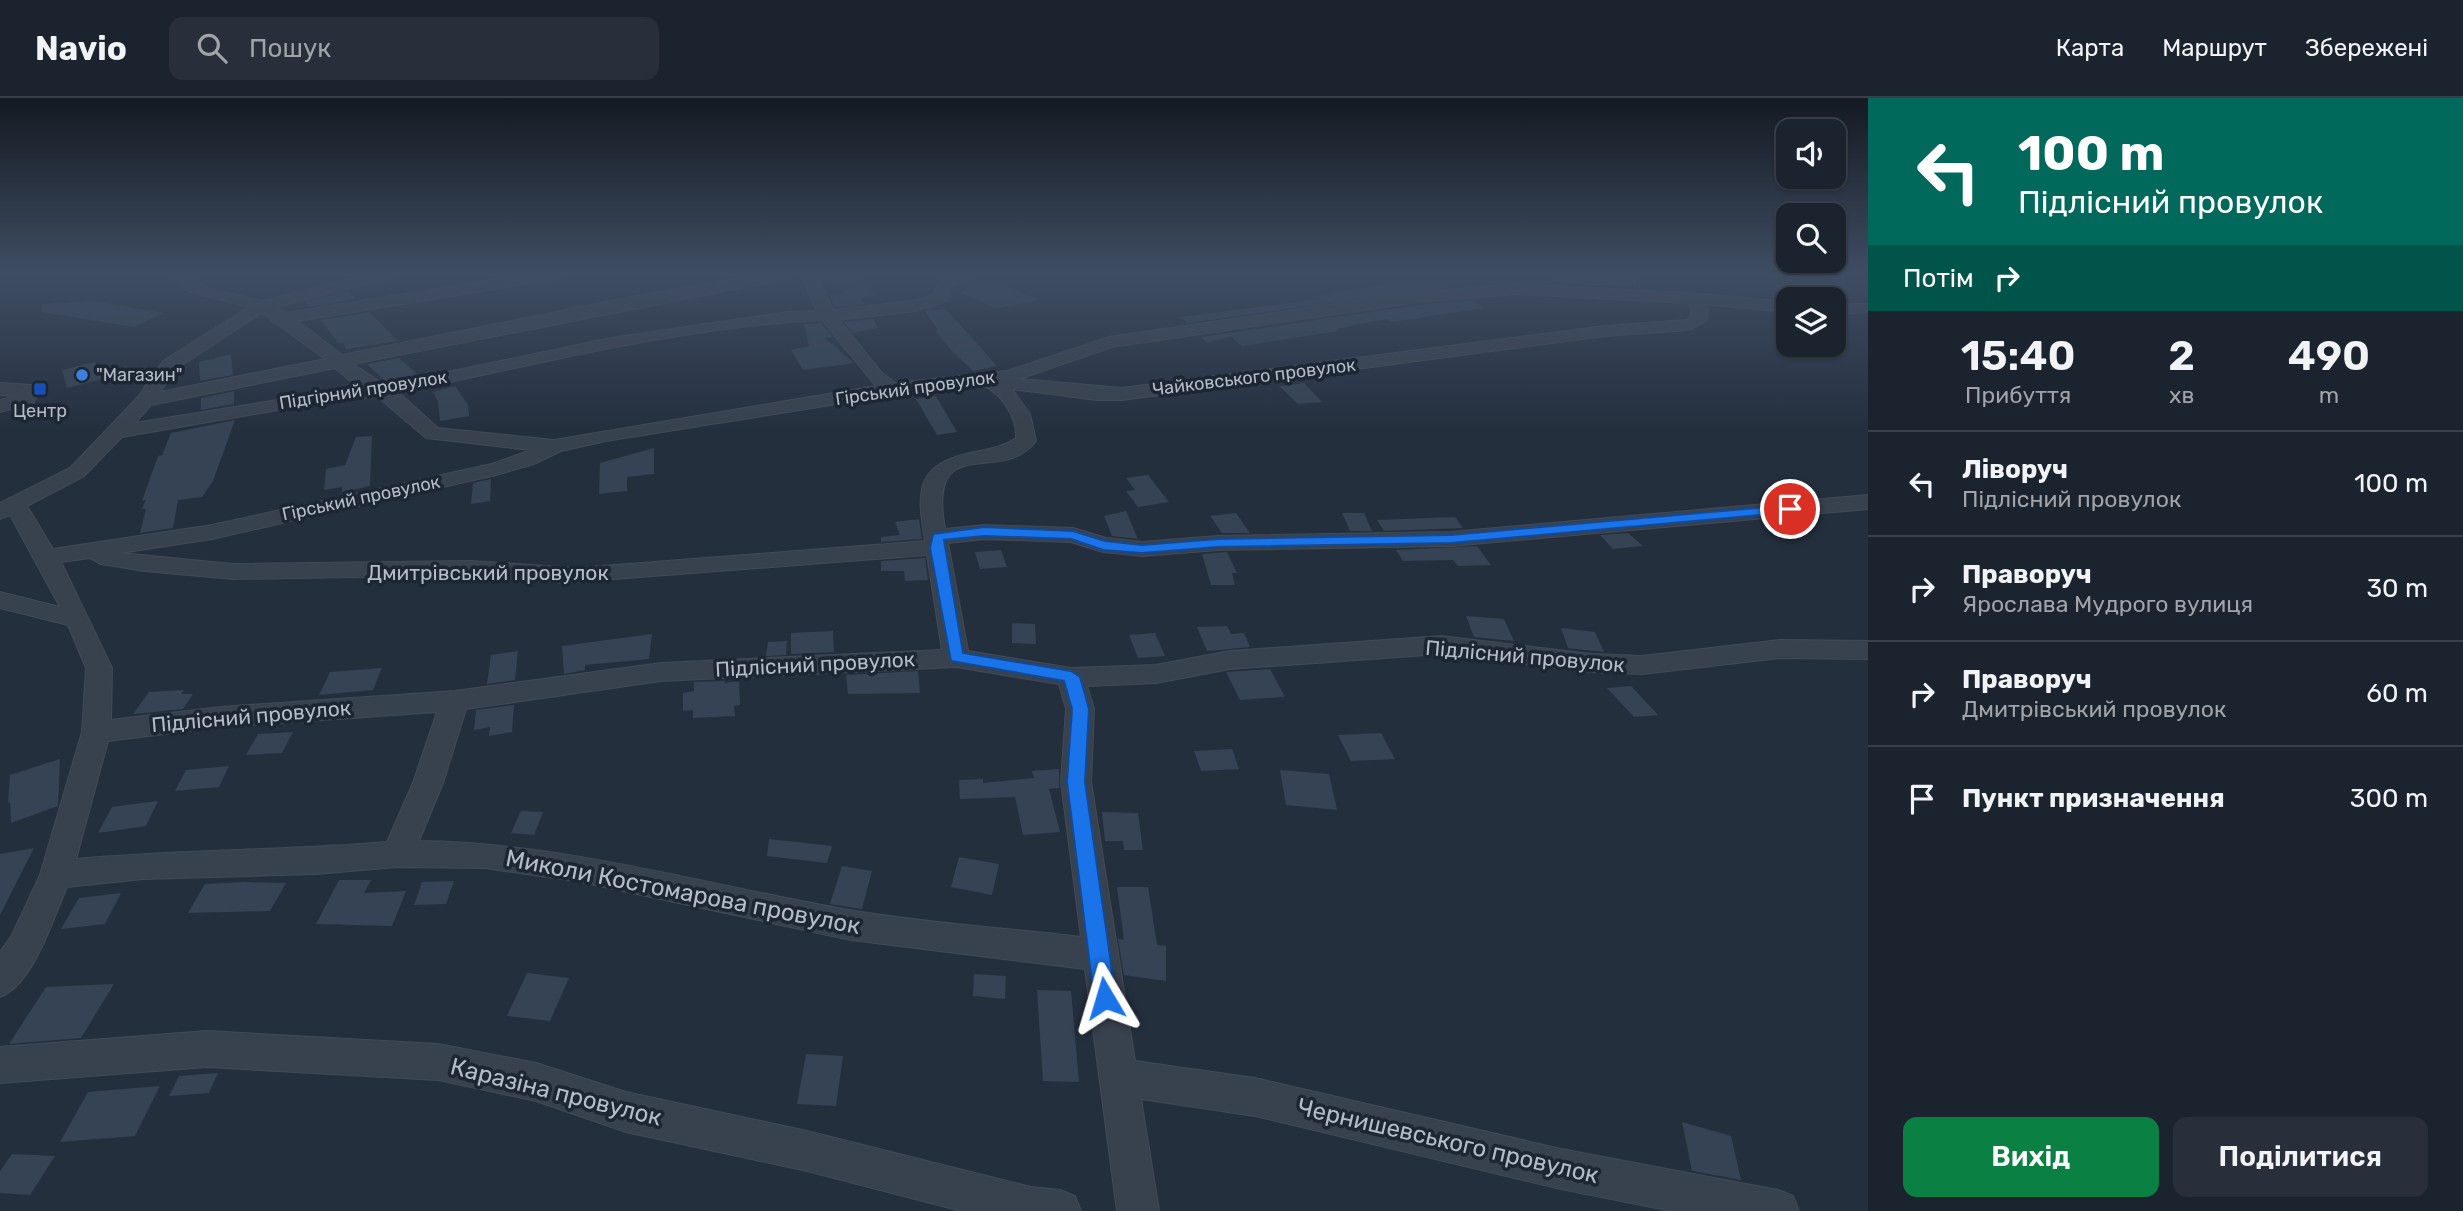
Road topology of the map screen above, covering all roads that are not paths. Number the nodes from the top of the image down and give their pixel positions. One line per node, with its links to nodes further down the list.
1 (228, 326): 13 (street)
2 (289, 326): 8 (street)
3 (517, 326): 8 (street)
4 (735, 326): 12 (street, Підгірний провулок)
5 (835, 326): 11 (street)
6 (1220, 326): 9 (street, Гірський провулок)
7 (1676, 326): 9 (street, Чайковського провулок)
8 (340, 363): 12 (street); 13 (street)
9 (988, 379): 11 (street, Гірський провулок); 19 (street)
10 (0, 389): 14 (street)
11 (891, 390): 16 (street, Гірський провулок)
12 (384, 391): 15 (street, Підгірний провулок); 16 (street)
13 (145, 401): 15 (street)
14 (0, 406)
15 (116, 432): 18 (street)
16 (555, 446): 20 (street, Гірський провулок)
17 (1868, 502): 19 (street, Дмитрівський провулок)
18 (8, 509): 21 (street)
19 (937, 542): 20 (street, Дмитрівський провулок); 25 (street)
20 (81, 553): 21 (street, Гірський провулок)
21 (49, 557): 23 (street)
22 (0, 600): 23 (street)
23 (78, 620): 28 (street)
24 (1868, 650): 26 (street, Підлісний провулок)
25 (956, 658): 26 (street, Підлісний провулок); 27 (street, Підлісний провулок)
26 (1071, 677): 31 (street)
27 (456, 701): 28 (street, Підлісний провулок); 29 (street)
28 (96, 732): 30 (street)
29 (398, 854): 30 (street, Миколи Костомарова провулок); 31 (street, Миколи Костомарова провулок)
30 (56, 875): 32 (street)
31 (1100, 955): 34 (street)
32 (0, 981)
33 (0, 1065): 35 (street, Каразіна провулок)
34 (1117, 1077): 36 (street); 37 (street, Чернишевського провулок)
35 (1060, 1211)
36 (1139, 1211)
37 (1778, 1211)

